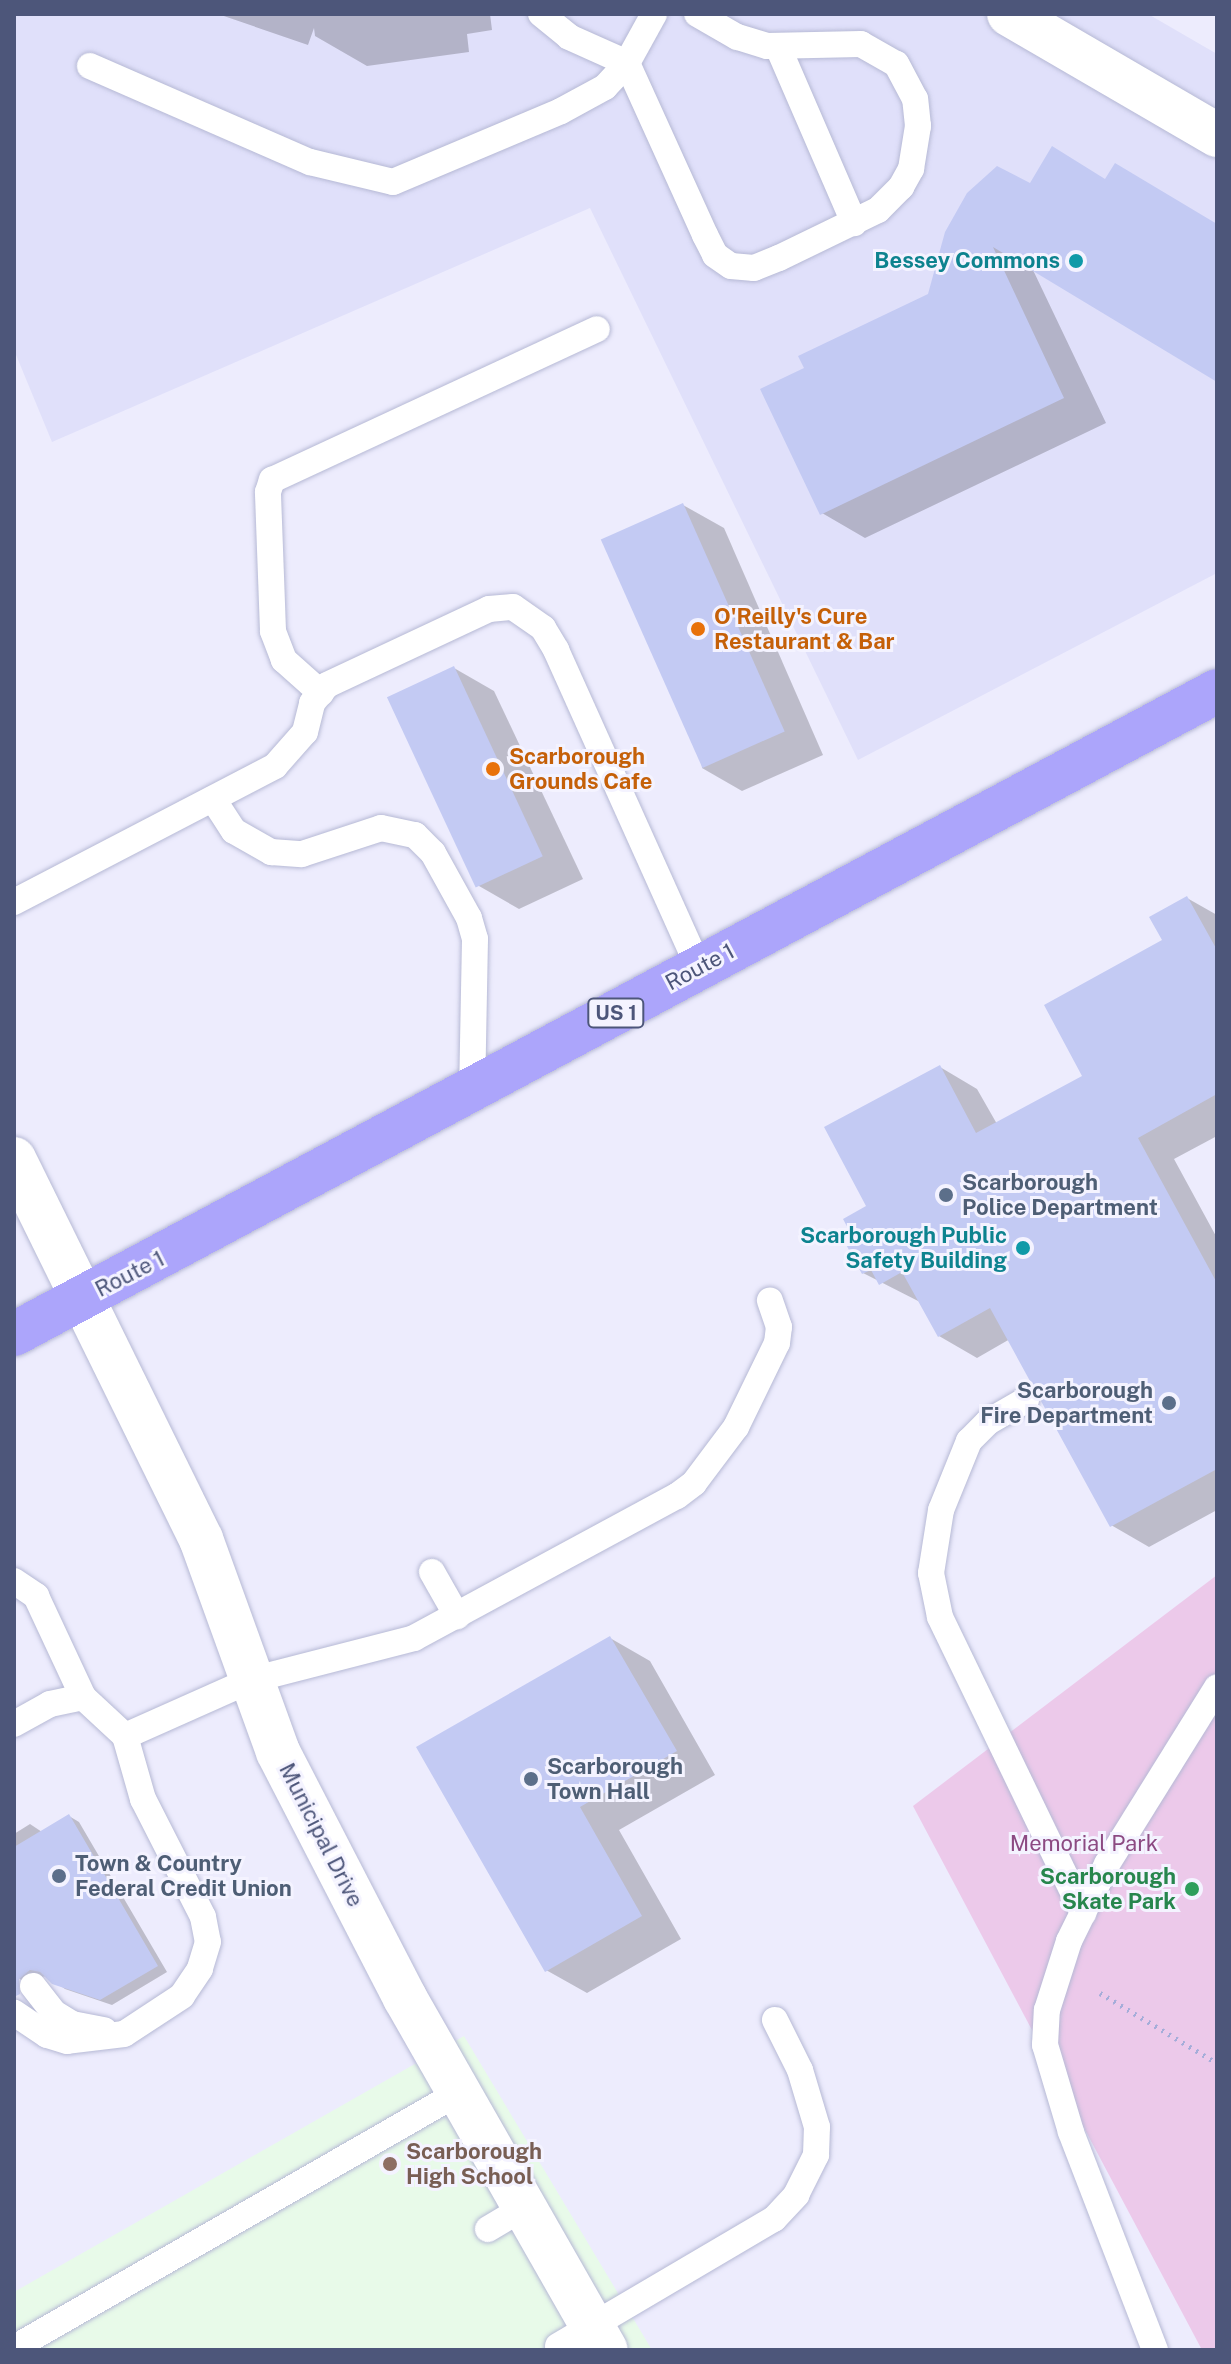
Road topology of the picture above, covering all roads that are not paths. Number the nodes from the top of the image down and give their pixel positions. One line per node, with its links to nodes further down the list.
1 (541, 14): 6 (lane)
2 (654, 14): 6 (lane)
3 (697, 14): 5 (lane)
4 (1009, 14): 8 (street)
5 (778, 47): 9 (lane); 9 (lane)
6 (627, 63): 7 (lane); 9 (lane)
7 (90, 66)
8 (1217, 135)
9 (854, 223)
10 (597, 329): 12 (lane)
11 (1217, 691): 15 (main road, Route 1 / US 1)
12 (321, 693): 13 (lane); 15 (lane)
13 (213, 799): 14 (lane); 16 (lane)
14 (14, 902)
15 (699, 968): 16 (main road, Route 1 / US 1)
16 (472, 1091): 18 (main road, Route 1 / US 1)
17 (14, 1159): 18 (street, Municipal Drive)
18 (81, 1299): 20 (main road, Route 1 / US 1); 25 (street, Municipal Drive)
19 (770, 1301): 24 (lane)
20 (14, 1334)
21 (1026, 1400): 30 (lane)
22 (432, 1572): 24 (lane)
23 (14, 1581): 27 (lane)
24 (457, 1616): 25 (lane)
25 (251, 1680): 29 (lane); 35 (street, Municipal Drive)
26 (1217, 1687): 30 (lane)
27 (83, 1697): 28 (lane); 29 (lane)
28 (14, 1724)
29 (125, 1736): 34 (lane)
30 (1083, 1913): 38 (lane)
31 (33, 1986): 34 (lane)
32 (14, 2013): 34 (lane)
33 (775, 2020): 36 (lane)
34 (146, 2021)
35 (458, 2093): 36 (street, Municipal Drive); 37 (lane)
36 (585, 2341)
37 (22, 2347)
38 (1155, 2350)

